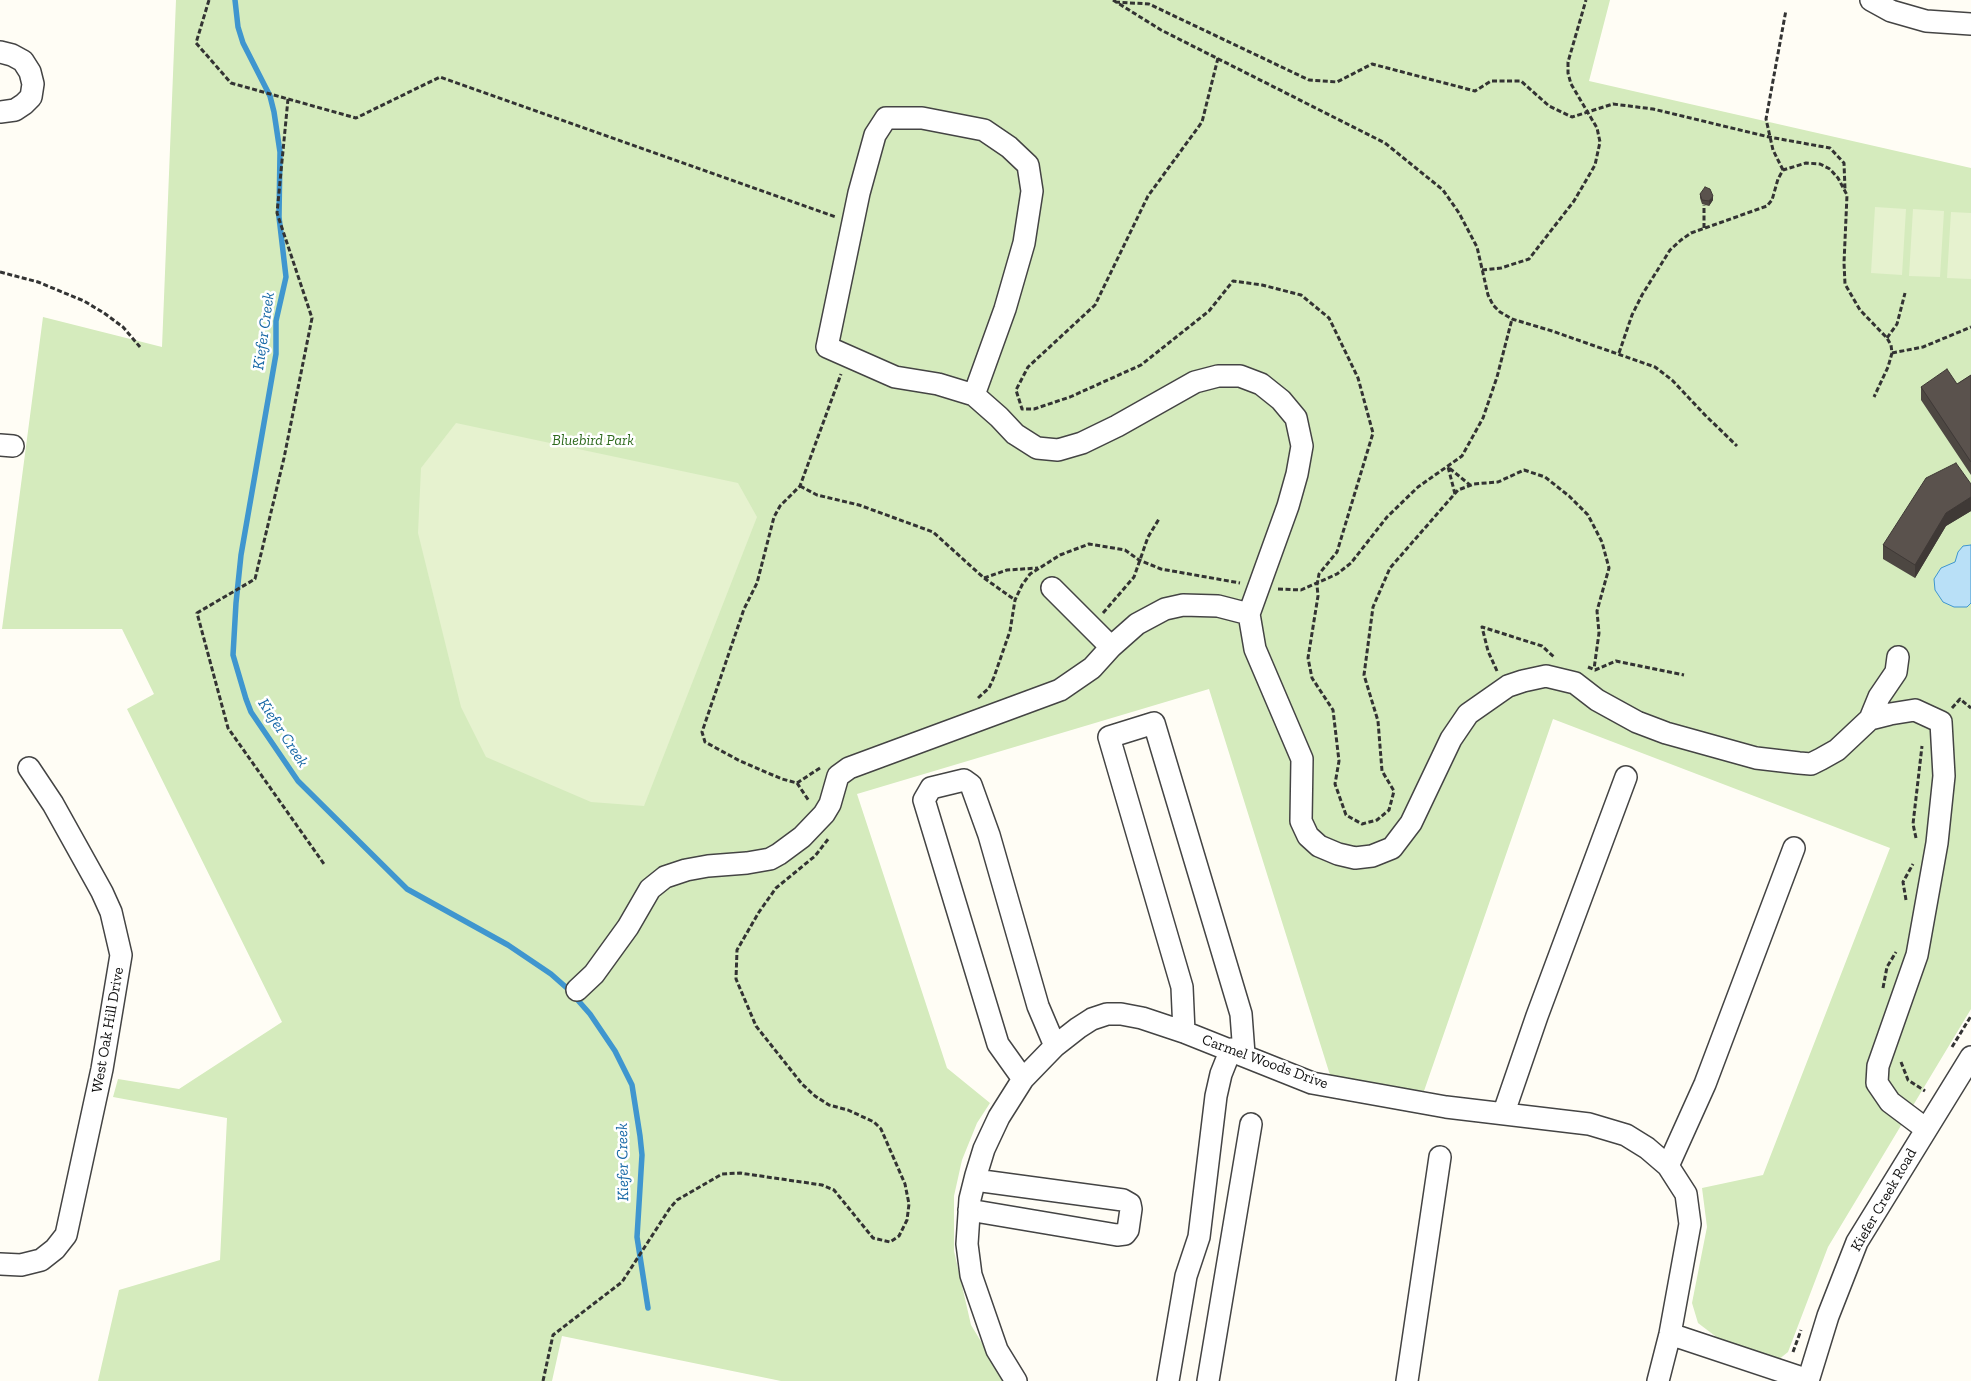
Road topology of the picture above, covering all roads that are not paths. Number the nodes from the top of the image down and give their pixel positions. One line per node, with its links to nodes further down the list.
1 (1871, 0): 2 (street)
2 (1971, 24)
3 (0, 52): 4 (street)
4 (0, 112)
5 (974, 396): 5 (street); 7 (street)
6 (1052, 588): 8 (street)
7 (1249, 614): 8 (street); 10 (street)
8 (1111, 647): 14 (street)
9 (1898, 657): 10 (street)
10 (1870, 719): 22 (street)
11 (29, 768): 27 (street, West Oak Hill Drive)
12 (1626, 777): 20 (street)
13 (1794, 848): 24 (street)
14 (577, 990)
15 (1184, 1032): 16 (street, Carmel Woods Drive); 17 (street, Carmel Woods Drive); 17 (street)
16 (1055, 1046): 19 (street, Carmel Woods Drive); 19 (street)
17 (1237, 1052): 20 (street, Carmel Woods Drive); 31 (street)
18 (1971, 1057): 22 (street, Kiefer Creek Road)
19 (1023, 1079): 25 (street, Carmel Woods Drive)
20 (1504, 1112): 24 (street, Carmel Woods Drive)
21 (1251, 1124): 32 (street)
22 (1926, 1129): 34 (street, Kiefer Creek Road)
23 (1440, 1157): 33 (street)
24 (1668, 1166): 28 (street, Carmel Woods Drive)
25 (975, 1180): 26 (street, Carmel Woods Drive); 26 (street)
26 (969, 1210): 30 (street, Carmel Woods Drive)
27 (0, 1264)
28 (1670, 1334): 29 (street, Carmel Woods Drive); 34 (street)
29 (1661, 1380)
30 (1016, 1381)
31 (1168, 1381)
32 (1208, 1381)
33 (1407, 1381)
34 (1808, 1381)

